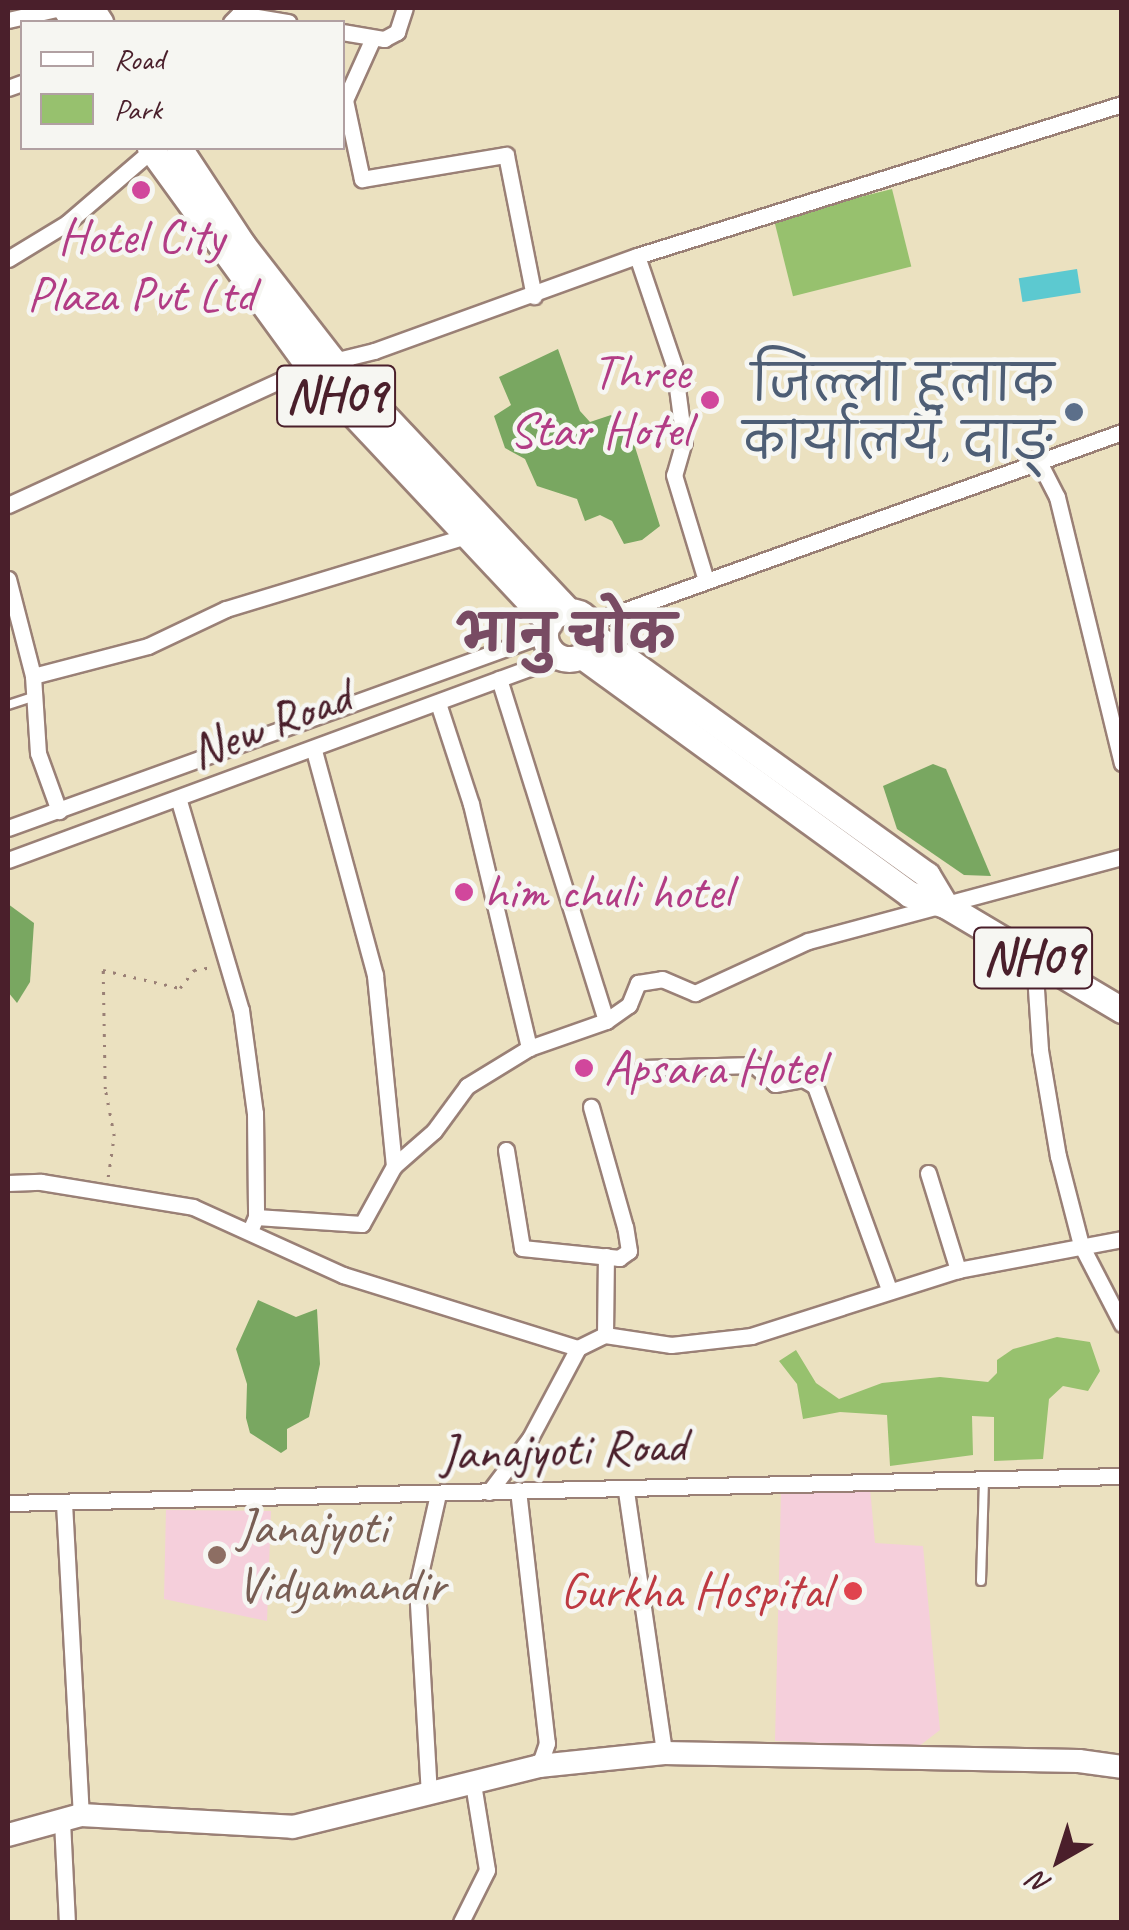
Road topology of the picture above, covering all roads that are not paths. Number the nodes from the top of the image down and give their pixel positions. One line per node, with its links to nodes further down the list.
1 (63, 8): 3 (street)
2 (404, 8): 7 (street)
3 (8, 20)
4 (233, 20): 5 (street)
5 (276, 20)
6 (345, 33): 7 (street)
7 (372, 38): 12 (street)
8 (1122, 104): 10 (street)
9 (160, 150): 11 (street); 13 (main road, NH09)
10 (638, 256): 12 (street); 19 (street)
11 (8, 259)
12 (534, 296): 13 (street)
13 (321, 364): 16 (street); 17 (main road, NH09); 20 (main road, NH09)
14 (1122, 432): 15 (street)
15 (1037, 458): 19 (street); 27 (street)
16 (8, 505)
17 (467, 536): 20 (main road, NH09); 21 (street)
18 (8, 579): 21 (street)
19 (706, 580): 20 (street)
20 (569, 634): 22 (street, New Road); 29 (street, New Road); 33 (main road, NH09)
21 (33, 676): 23 (street)
22 (499, 680): 24 (street, New Road); 36 (street)
23 (36, 696): 25 (lane); 29 (street)
24 (438, 703): 26 (street, New Road); 37 (street)
25 (8, 706)
26 (314, 750): 28 (street, New Road); 41 (street)
27 (1122, 764)
28 (179, 801): 32 (street, New Road); 44 (street)
29 (59, 811): 30 (street, New Road)
30 (8, 828)
31 (1122, 857): 33 (street)
32 (8, 860)
33 (945, 905): 34 (main road, NH09); 36 (street)
34 (1034, 959): 35 (main road, NH09); 46 (street)
35 (1122, 1010)
36 (606, 1021): 37 (street)
37 (529, 1048): 41 (street)
38 (642, 1068): 49 (street)
39 (591, 1107): 47 (street)
40 (506, 1150): 47 (street)
41 (394, 1166): 44 (street)
42 (928, 1173): 48 (street)
43 (8, 1183): 44 (street)
44 (253, 1224): 52 (street)
45 (1122, 1239): 46 (street)
46 (1082, 1244): 48 (street); 50 (street)
47 (606, 1256): 51 (street)
48 (958, 1270): 49 (street)
49 (889, 1289): 51 (street)
50 (1122, 1324)
51 (605, 1335): 52 (street)
52 (578, 1348): 57 (street)
53 (984, 1474): 54 (street, Janajyoti Road); 56 (street, Janajyoti Road); 61 (lane)
54 (1122, 1476)
55 (518, 1490): 56 (street, Janajyoti Road); 57 (street, Janajyoti Road); 63 (street)
56 (626, 1490): 62 (street)
57 (489, 1492): 58 (street, Janajyoti Road)
58 (438, 1494): 60 (street, Janajyoti Road); 66 (street)
59 (8, 1503): 60 (street, Janajyoti Road)
60 (64, 1503): 67 (street)
61 (981, 1581)
62 (664, 1753): 63 (street); 64 (street)
63 (539, 1766): 65 (street)
64 (1122, 1767)
65 (473, 1784): 66 (street); 70 (street)
66 (429, 1795): 67 (street)
67 (72, 1818): 68 (street); 69 (street)
68 (8, 1836)
69 (68, 1922)
70 (461, 1922)

